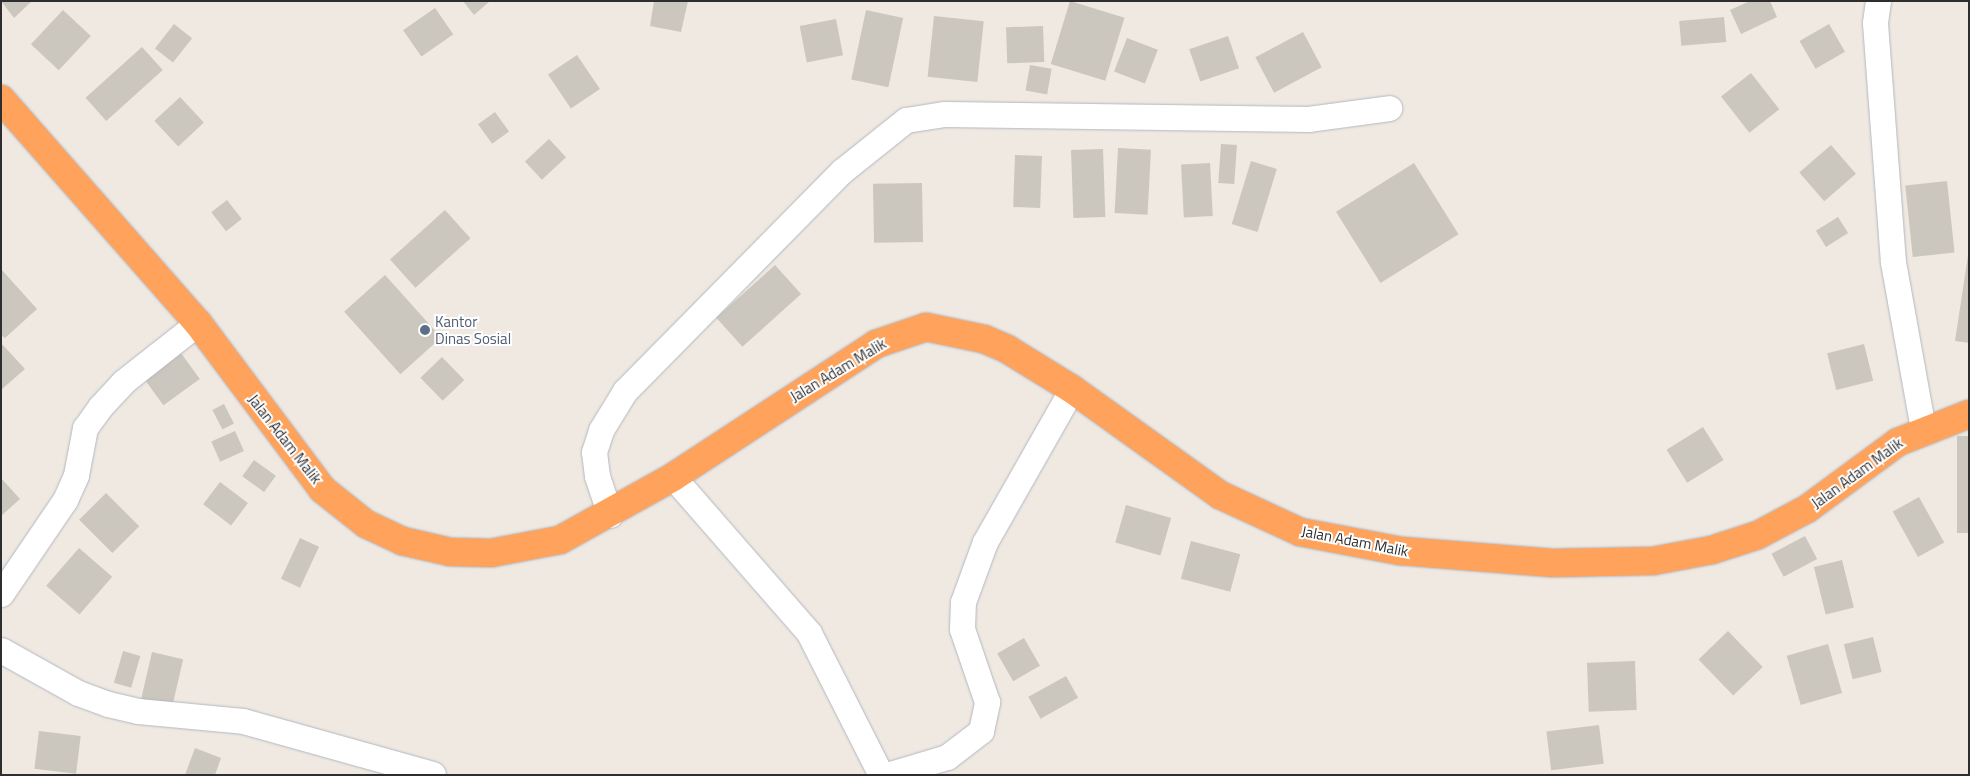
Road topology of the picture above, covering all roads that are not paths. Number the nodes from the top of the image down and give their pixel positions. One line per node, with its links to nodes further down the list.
1 (1878, 1): 7 (street)
2 (1, 99): 4 (highway, Jalan Adam Malik)
3 (1389, 108): 9 (street)
4 (198, 323): 9 (highway, Jalan Adam Malik); 10 (street)
5 (1072, 389): 7 (highway, Jalan Adam Malik); 8 (highway, Jalan Adam Malik); 14 (street)
6 (1969, 414): 7 (highway, Jalan Adam Malik)
7 (1923, 429)
8 (673, 477): 9 (highway, Jalan Adam Malik); 13 (street)
9 (610, 515)
10 (1, 594)
11 (1, 650): 12 (street)
12 (433, 774)
13 (880, 775)
14 (887, 775)

